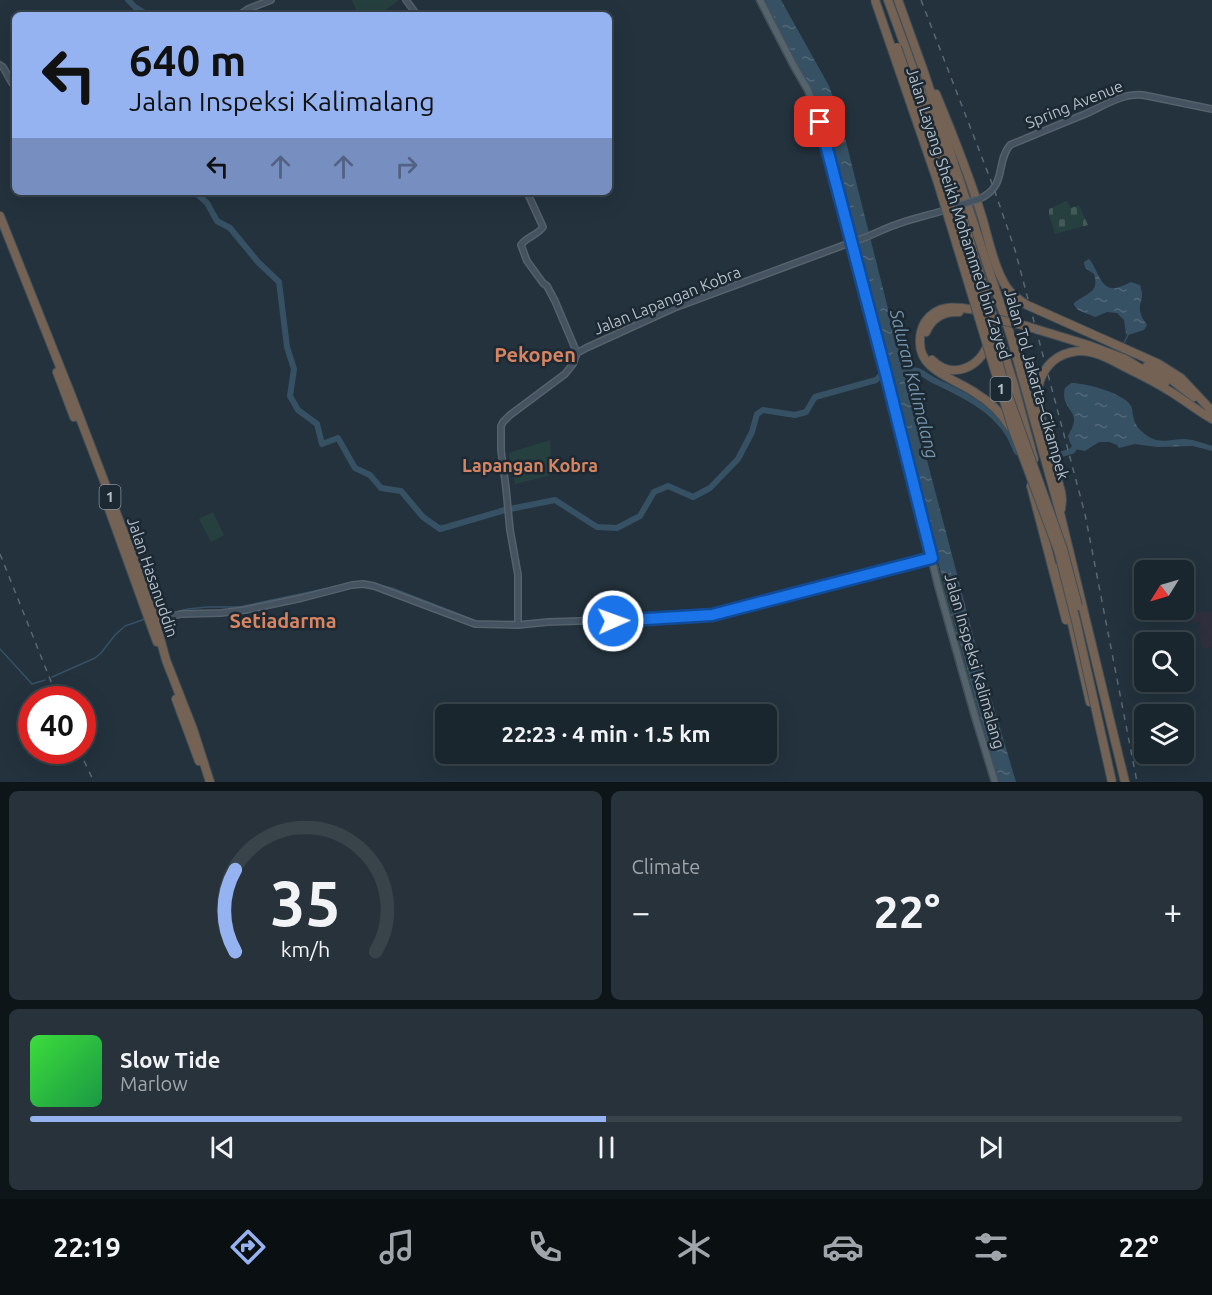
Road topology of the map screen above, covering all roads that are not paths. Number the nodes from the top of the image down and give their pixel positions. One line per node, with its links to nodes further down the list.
1 (271, 0): 7 (street)
2 (760, 0): 17 (main road, Jalan Inspeksi Kalimalang)
3 (875, 0): 28 (highway, Jalan Layang Sheikh Mohammed bin Zayed / 1, bridge)
4 (880, 0): 28 (highway, Jalan Layang Sheikh Mohammed bin Zayed / 1, bridge)
5 (888, 0): 12 (highway, Jalan Tol Jakarta–Cikampek / 1)
6 (898, 0): 9 (highway, Jalan Tol Jakarta–Cikampek / 1)
7 (244, 12)
8 (0, 65): 10 (street)
9 (924, 72): 20 (highway); 21 (highway, Jalan Tol Jakarta–Cikampek / 1)
10 (12, 84)
11 (1212, 110): 14 (street, Spring Avenue)
12 (938, 136): 18 (highway); 25 (highway, Jalan Tol Jakarta–Cikampek / 1)
13 (528, 195): 19 (street)
14 (979, 199): 17 (street, Jalan Lapangan Kobra, bridge)
15 (0, 216): 23 (highway, Jalan Hasanuddin / 1)
16 (0, 227): 23 (highway, Jalan Hasanuddin / 1)
17 (853, 241): 19 (street, Jalan Lapangan Kobra); 22 (main road, Jalan Inspeksi Kalimalang)
18 (976, 312): 20 (highway, bridge); 25 (highway)
19 (576, 353): 24 (street)
20 (1212, 415): 21 (highway)
21 (1060, 513): 29 (highway, Jalan Tol Jakarta–Cikampek / 1)
22 (932, 558): 24 (street); 27 (main road, Jalan Inspeksi Kalimalang)
23 (153, 622): 24 (street); 26 (highway, Jalan Hasanuddin / 1)
24 (518, 625)
25 (1091, 705): 28 (highway, Jalan Tol Jakarta–Cikampek / 1)
26 (208, 782)
27 (995, 782)
28 (1113, 782)
29 (1125, 782)

